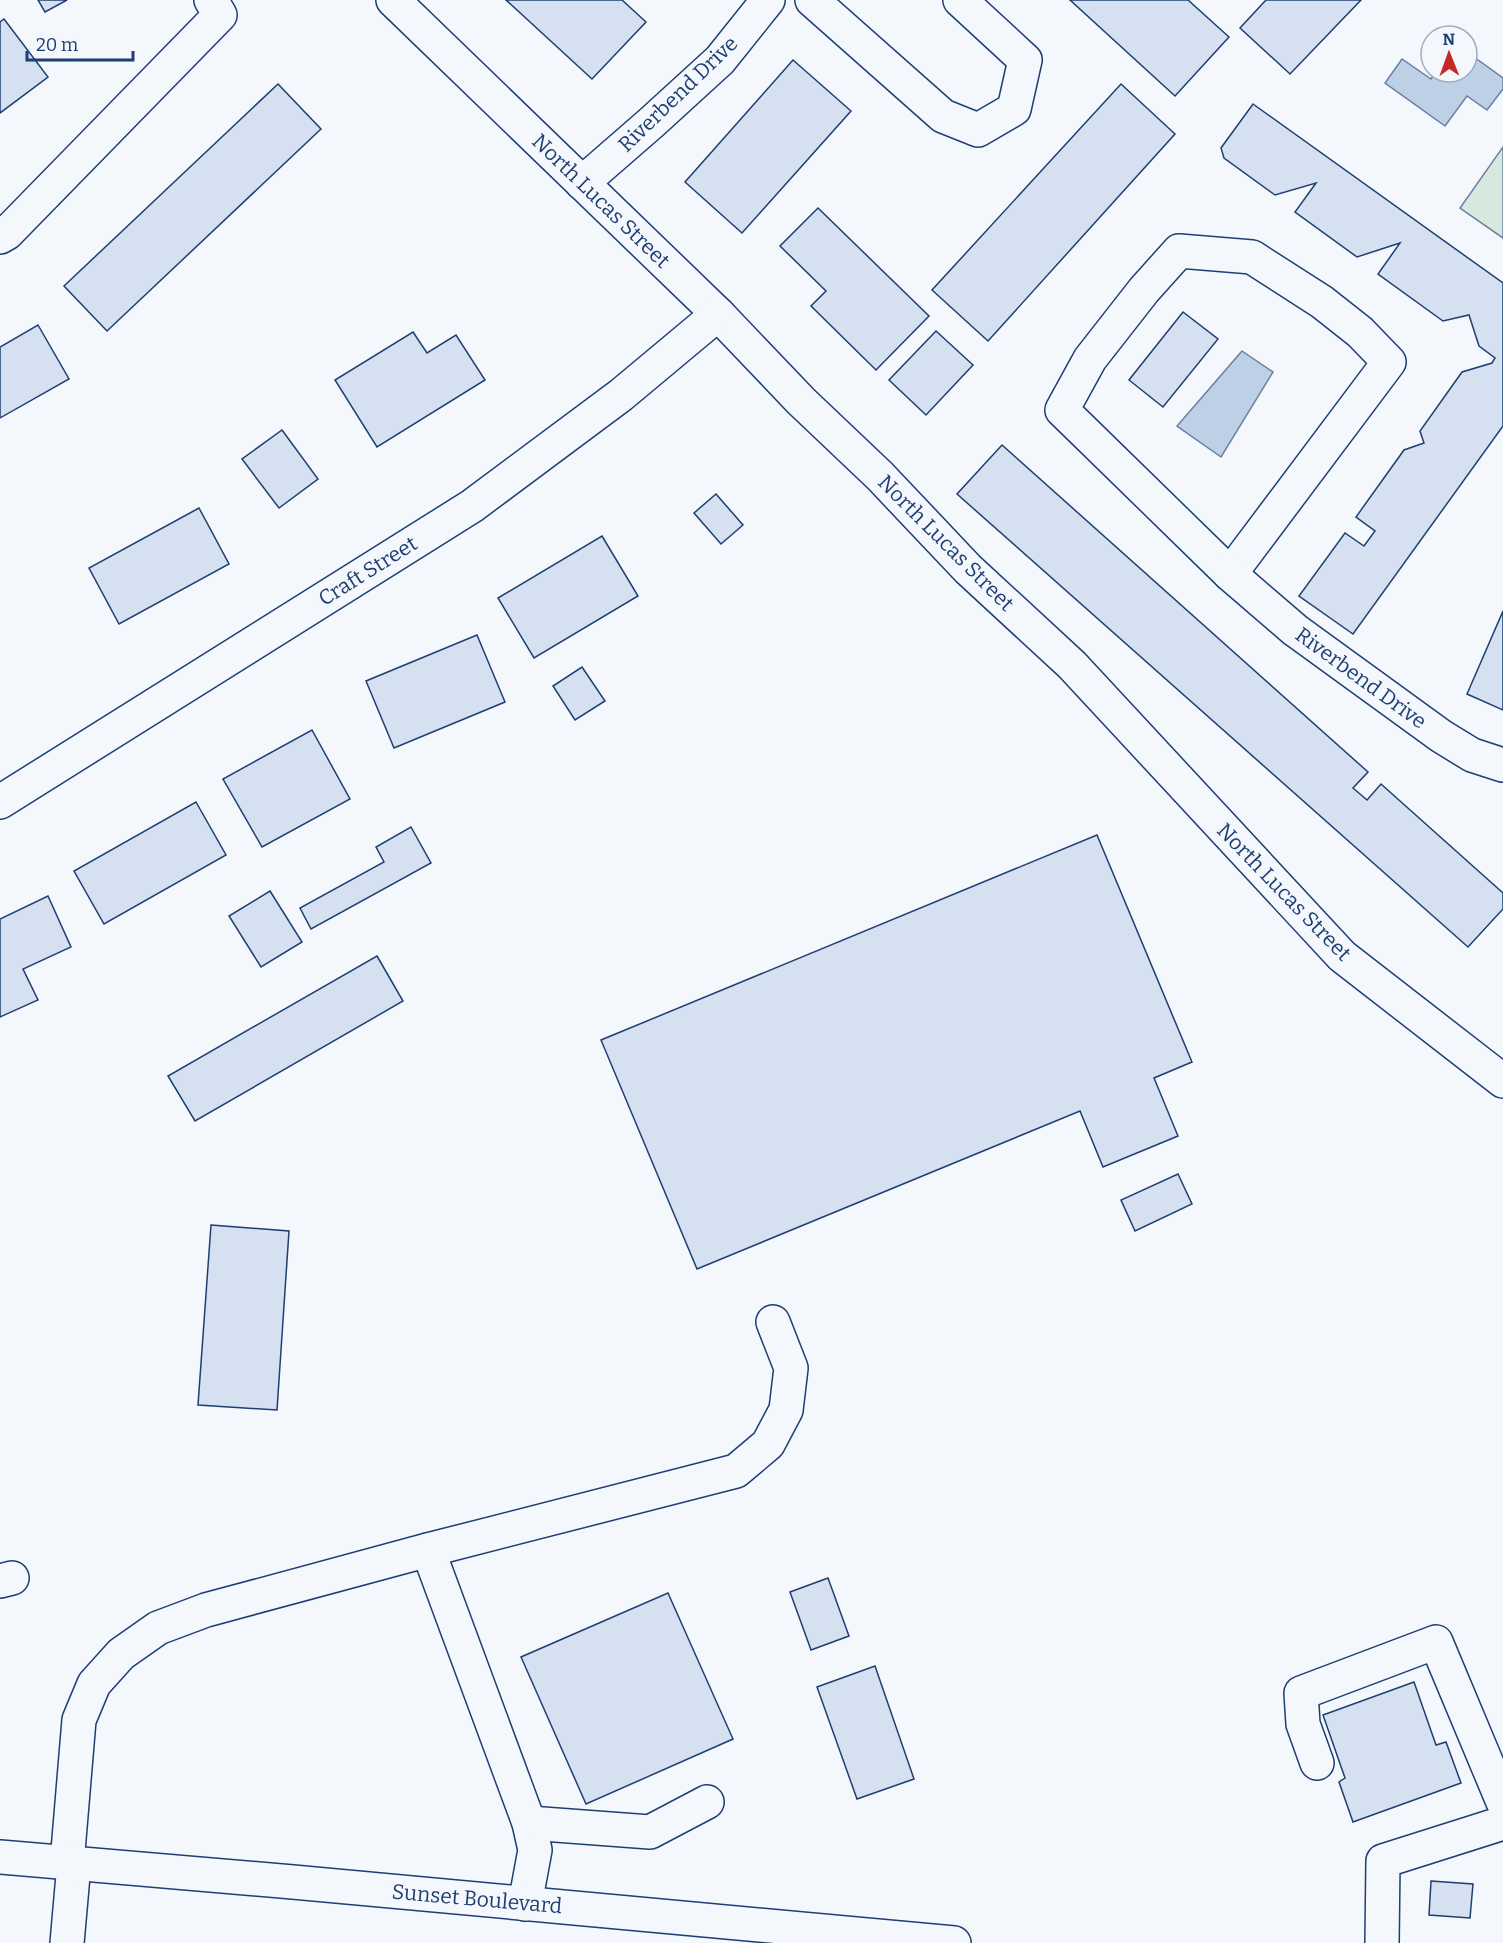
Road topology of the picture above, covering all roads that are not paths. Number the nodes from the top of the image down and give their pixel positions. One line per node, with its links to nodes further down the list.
1 (393, 0): 6 (street, North Lucas Street)
2 (812, 0): 3 (street)
3 (960, 0)
4 (766, 1): 6 (street, Riverbend Drive)
5 (223, 5): 7 (street)
6 (582, 183): 8 (street, North Lucas Street)
7 (0, 237)
8 (718, 314): 11 (street, Craft Street); 12 (street, North Lucas Street)
9 (1230, 574): 9 (street, Riverbend Drive); 10 (street, Riverbend Drive)
10 (1503, 765)
11 (0, 802)
12 (1503, 1081)
13 (773, 1322): 14 (street)
14 (428, 1550): 18 (street); 21 (street)
15 (1317, 1763): 17 (street)
16 (707, 1802): 18 (street)
17 (1503, 1802)
18 (529, 1823): 22 (street)
19 (1503, 1823): 25 (street)
20 (0, 1857): 21 (street, Sunset Boulevard)
21 (70, 1863): 22 (street, Sunset Boulevard); 24 (street)
22 (525, 1904): 23 (street, Sunset Boulevard)
23 (939, 1942)
24 (67, 1943)
25 (1382, 1943)

